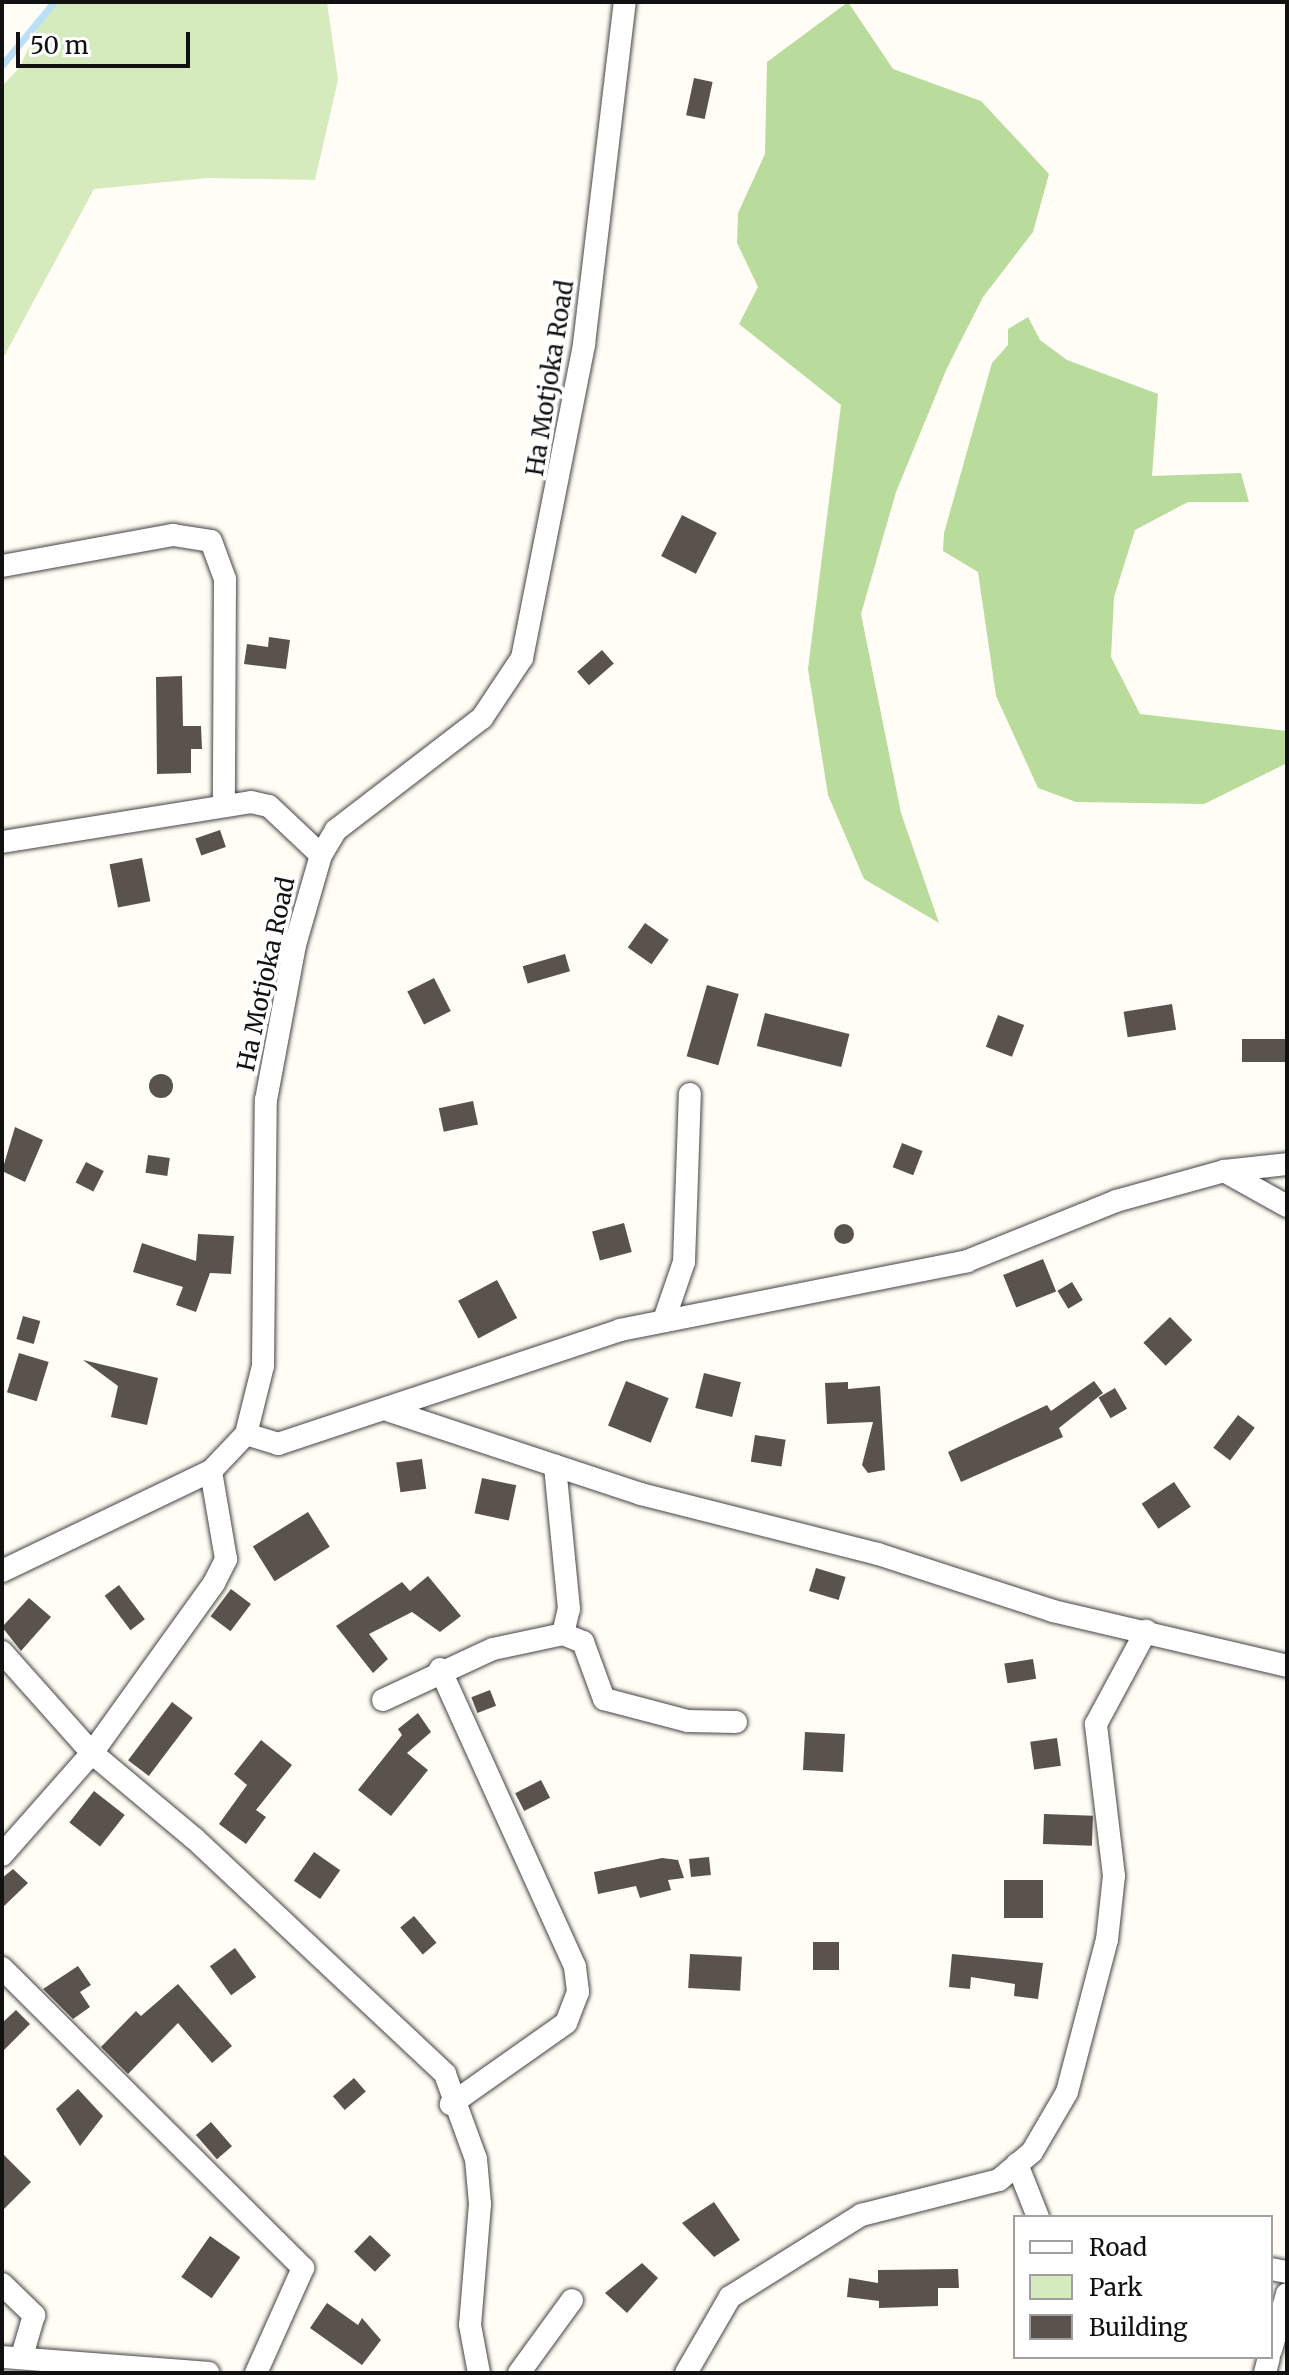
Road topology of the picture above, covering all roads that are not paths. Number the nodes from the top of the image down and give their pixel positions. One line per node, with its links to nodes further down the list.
1 (625, 2): 5 (street, Ha Motjoka Road)
2 (2, 566): 3 (street)
3 (224, 805): 4 (street); 5 (street)
4 (2, 842)
5 (321, 855): 12 (street, Ha Motjoka Road)
6 (690, 1094): 10 (street)
7 (1287, 1164): 8 (street)
8 (1224, 1171): 9 (street); 10 (street)
9 (1287, 1206)
10 (664, 1320): 11 (street)
11 (390, 1411): 12 (street); 13 (street)
12 (246, 1434): 14 (street, Ha Motjoka Road)
13 (555, 1466): 16 (street); 17 (street)
14 (211, 1471): 15 (street, Ha Motjoka Road); 23 (street)
15 (2, 1571)
16 (1146, 1631): 19 (street); 27 (street)
17 (563, 1634): 20 (street); 22 (street)
18 (2, 1652): 23 (street)
19 (1287, 1666)
20 (440, 1669): 21 (street); 26 (street)
21 (383, 1700)
22 (736, 1722)
23 (92, 1753): 24 (street); 26 (street)
24 (2, 1855)
25 (2, 1968): 35 (street)
26 (451, 2104): 36 (street)
27 (1017, 2164): 28 (street); 38 (street)
28 (1037, 2215)
29 (2, 2284): 33 (street)
30 (1287, 2294): 32 (street)
31 (572, 2300): 37 (street)
32 (1273, 2343)
33 (12, 2356): 34 (street)
34 (208, 2373)
35 (256, 2373)
36 (479, 2373)
37 (519, 2373)
38 (686, 2373)

